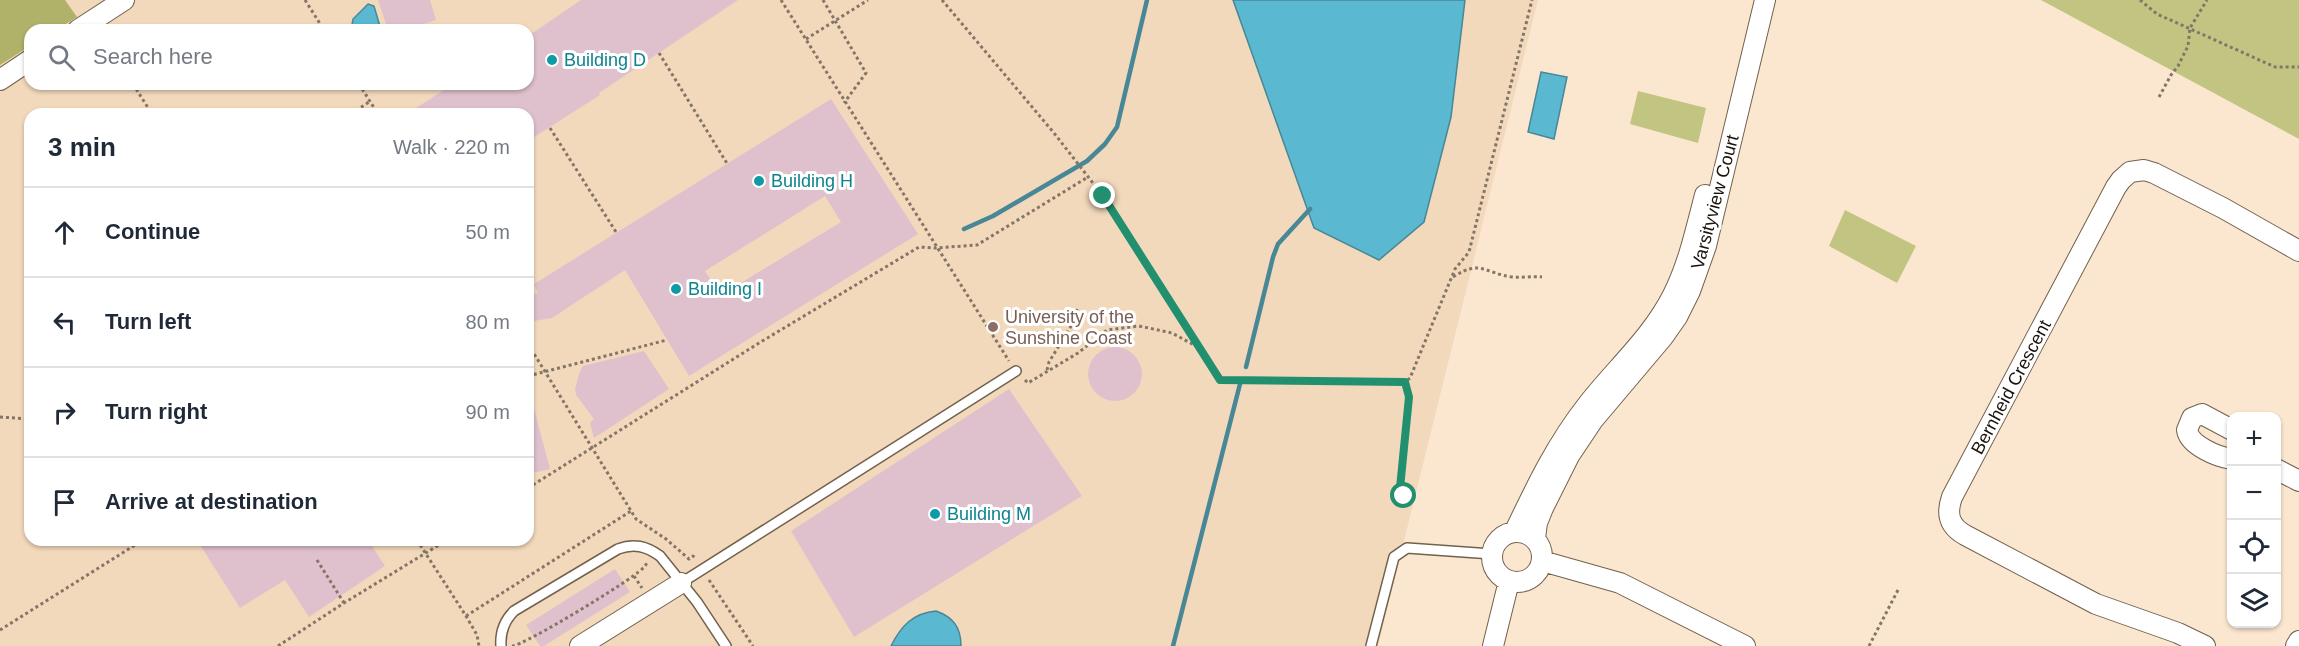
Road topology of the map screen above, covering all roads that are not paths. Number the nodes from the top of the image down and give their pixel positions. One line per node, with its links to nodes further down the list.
1 (124, 0): 4 (street)
2 (1753, 0): 7 (street, Varsityview Court)
3 (1765, 0): 7 (street, Varsityview Court)
4 (87, 24)
5 (24, 64): 6 (street)
6 (0, 80)
7 (1723, 149): 9 (street, Varsityview Court)
8 (2299, 251): 28 (street, Bernheid Crescent)
9 (1658, 332): 15 (street, Varsityview Court); 16 (street, Varsityview Court)
10 (1016, 371): 20 (lane)
11 (2227, 426): 12 (street)
12 (2227, 458)
13 (2281, 471): 14 (street)
14 (2299, 481)
15 (1515, 531): 16 (street); 17 (street)
16 (1535, 538): 18 (street)
17 (1492, 554): 19 (street); 25 (lane)
18 (1542, 561): 19 (street); 27 (street)
19 (1509, 581): 26 (street)
20 (681, 583): 22 (lane); 23 (street); 24 (lane)
21 (2299, 641): 29 (street)
22 (501, 646)
23 (580, 646)
24 (726, 646)
25 (1371, 646)
26 (1493, 646)
27 (1745, 646)
28 (2205, 646)
29 (2296, 646)

